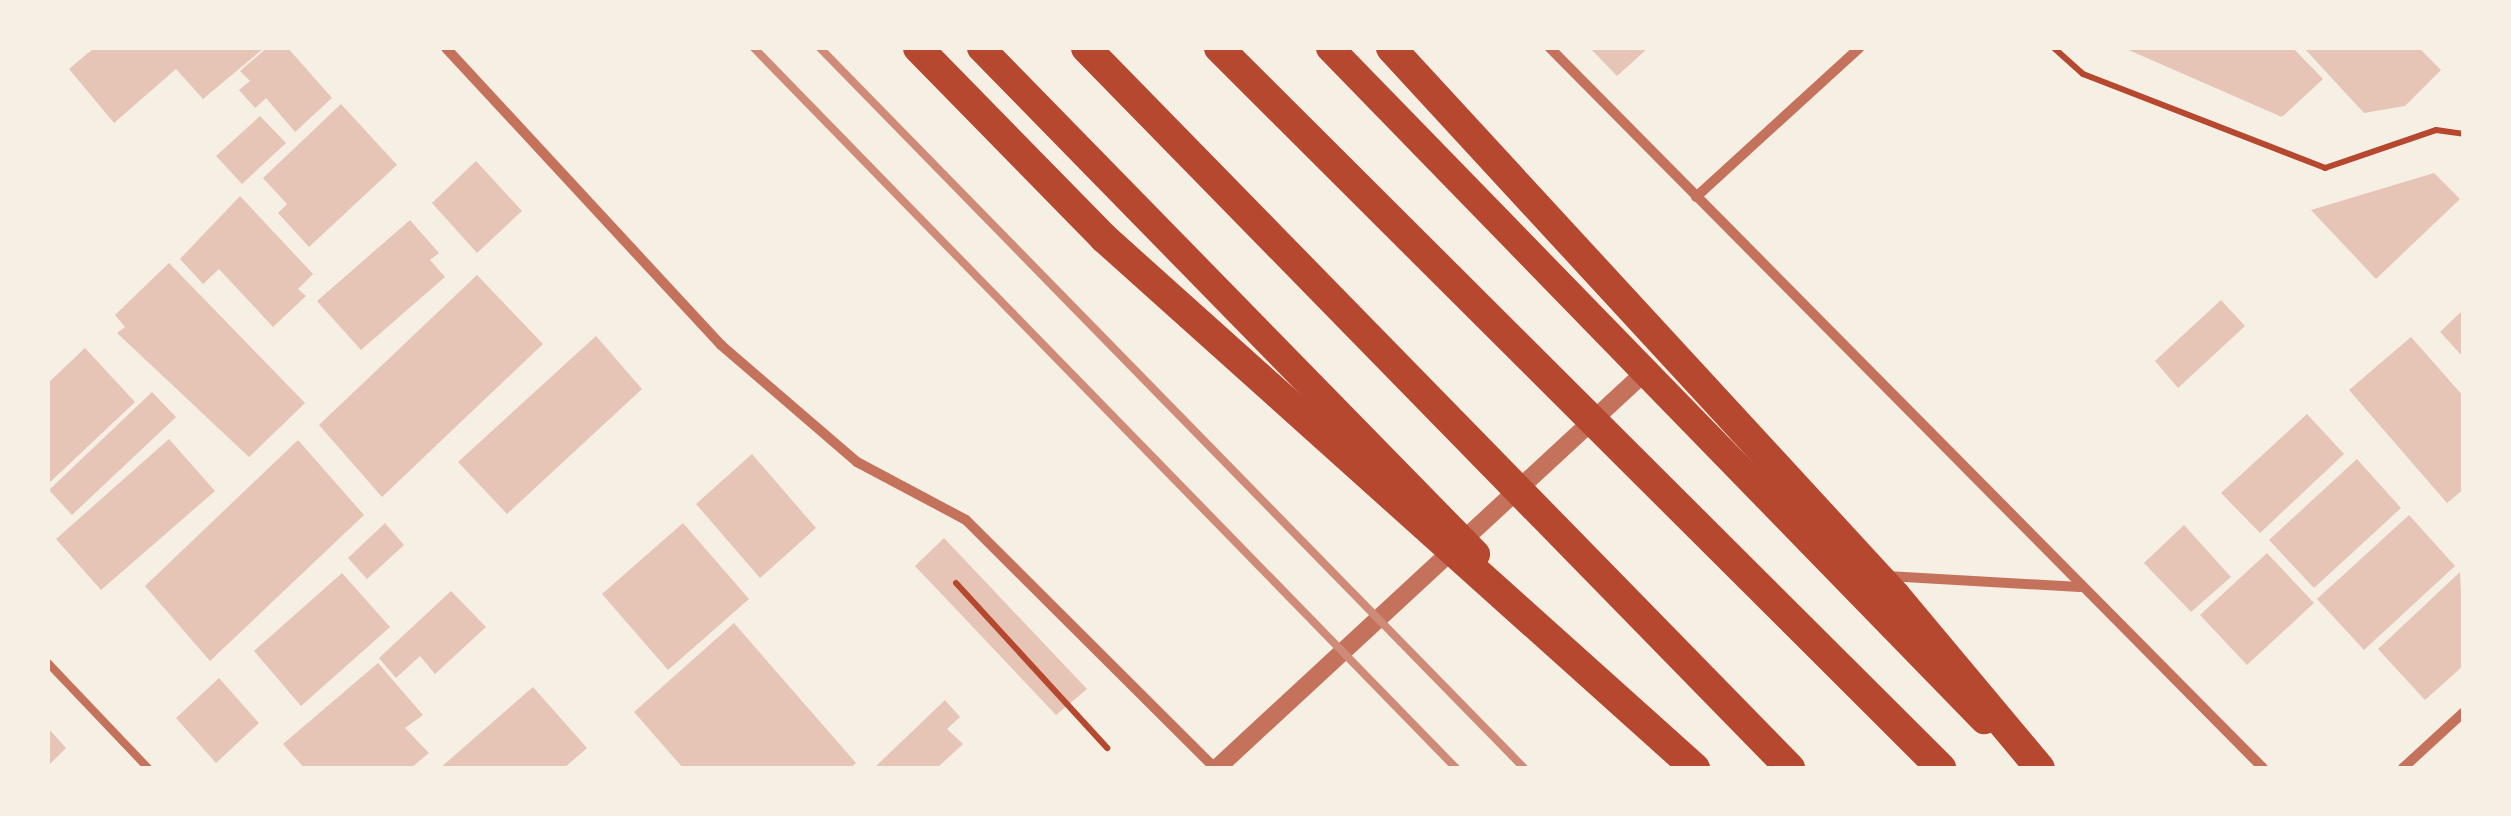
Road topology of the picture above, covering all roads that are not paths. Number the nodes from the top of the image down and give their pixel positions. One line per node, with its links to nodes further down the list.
1 (446, 48): 18 (street)
2 (918, 48): 20 (highway)
3 (981, 48): 12 (highway)
4 (1086, 48): 21 (highway)
5 (1219, 48): 22 (highway)
6 (1330, 48): 11 (highway)
7 (1391, 48): 24 (highway)
8 (1550, 48): 10 (street)
9 (1859, 48): 10 (street)
10 (1696, 197): 14 (street)
11 (1645, 372): 12 (street); 13 (highway)
12 (1462, 541): 18 (street); 19 (highway)
13 (1841, 574): 14 (street); 23 (highway)
14 (2082, 588): 25 (street)
15 (48, 663): 17 (lane)
16 (2464, 712): 26 (street)
17 (148, 768)
18 (1216, 768)
19 (1686, 768)
20 (1696, 768)
21 (1790, 768)
22 (1940, 768)
23 (2032, 768)
24 (2040, 768)
25 (2263, 768)
26 (2403, 768)

